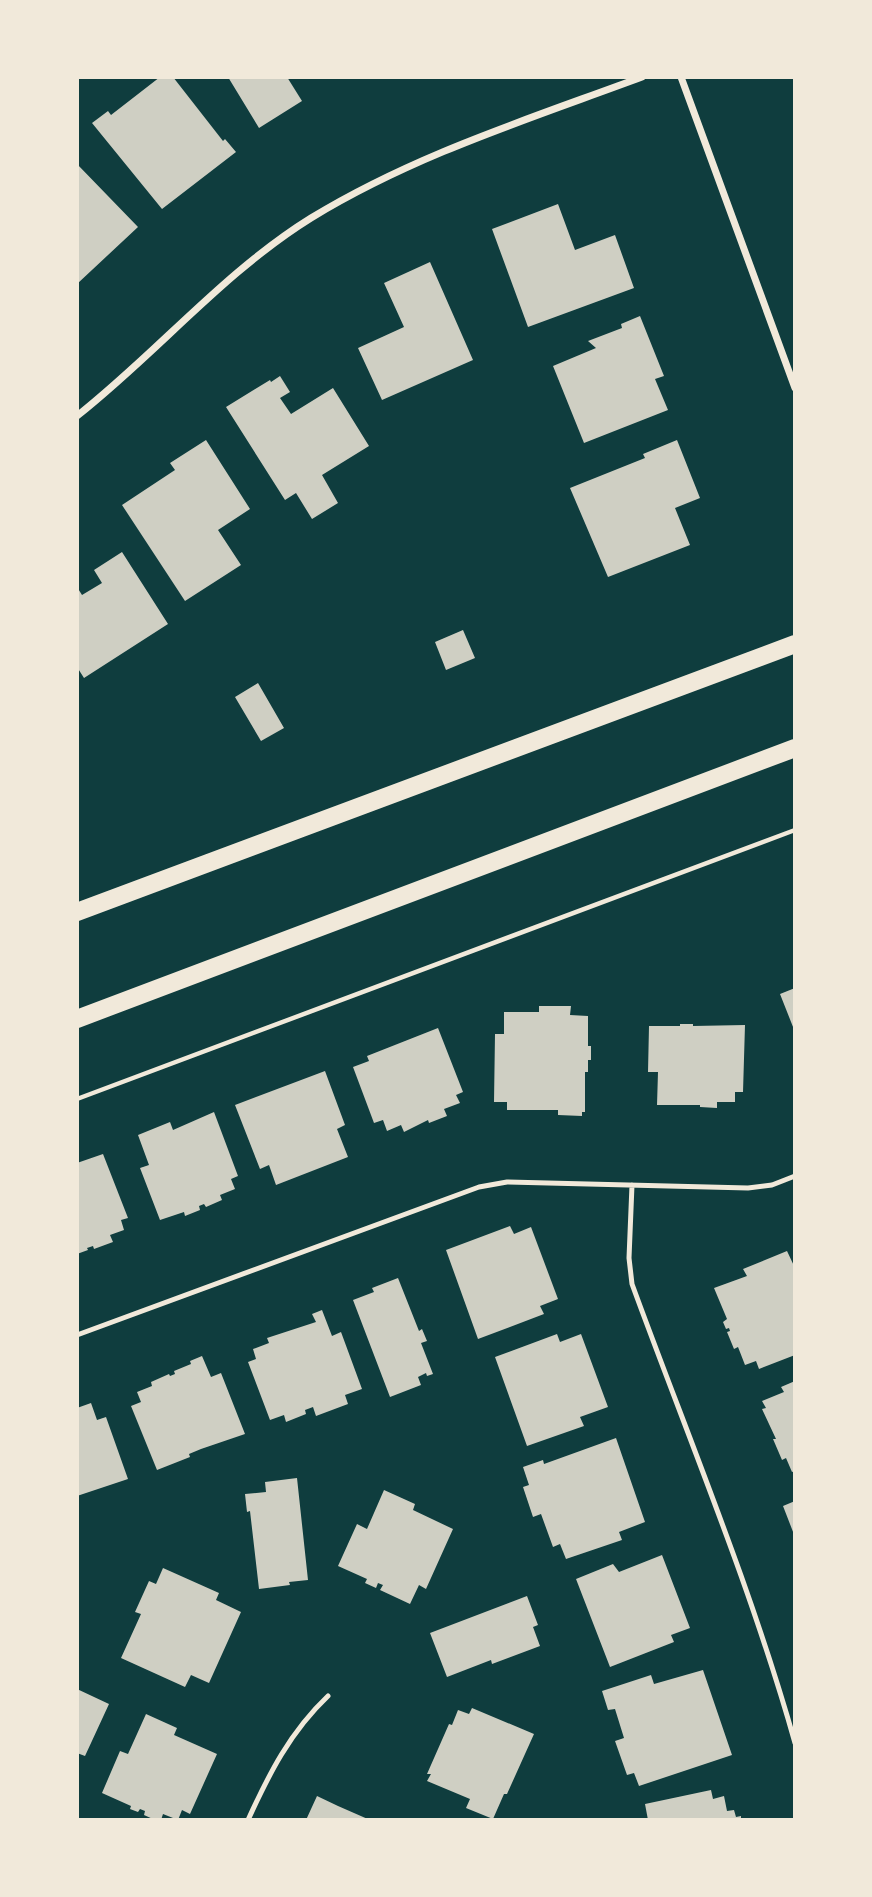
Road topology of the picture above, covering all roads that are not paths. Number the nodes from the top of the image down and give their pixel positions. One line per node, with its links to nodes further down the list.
1 (642, 77): 4 (street)
2 (681, 77): 3 (street)
3 (795, 388)
4 (77, 416)
5 (795, 644): 7 (main road)
6 (795, 748): 8 (main road)
7 (77, 912)
8 (77, 1019)
9 (795, 1176): 10 (lane)
10 (632, 1185): 11 (lane); 13 (lane)
11 (77, 1335)
12 (328, 1696): 14 (lane)
13 (795, 1743)
14 (248, 1820)

